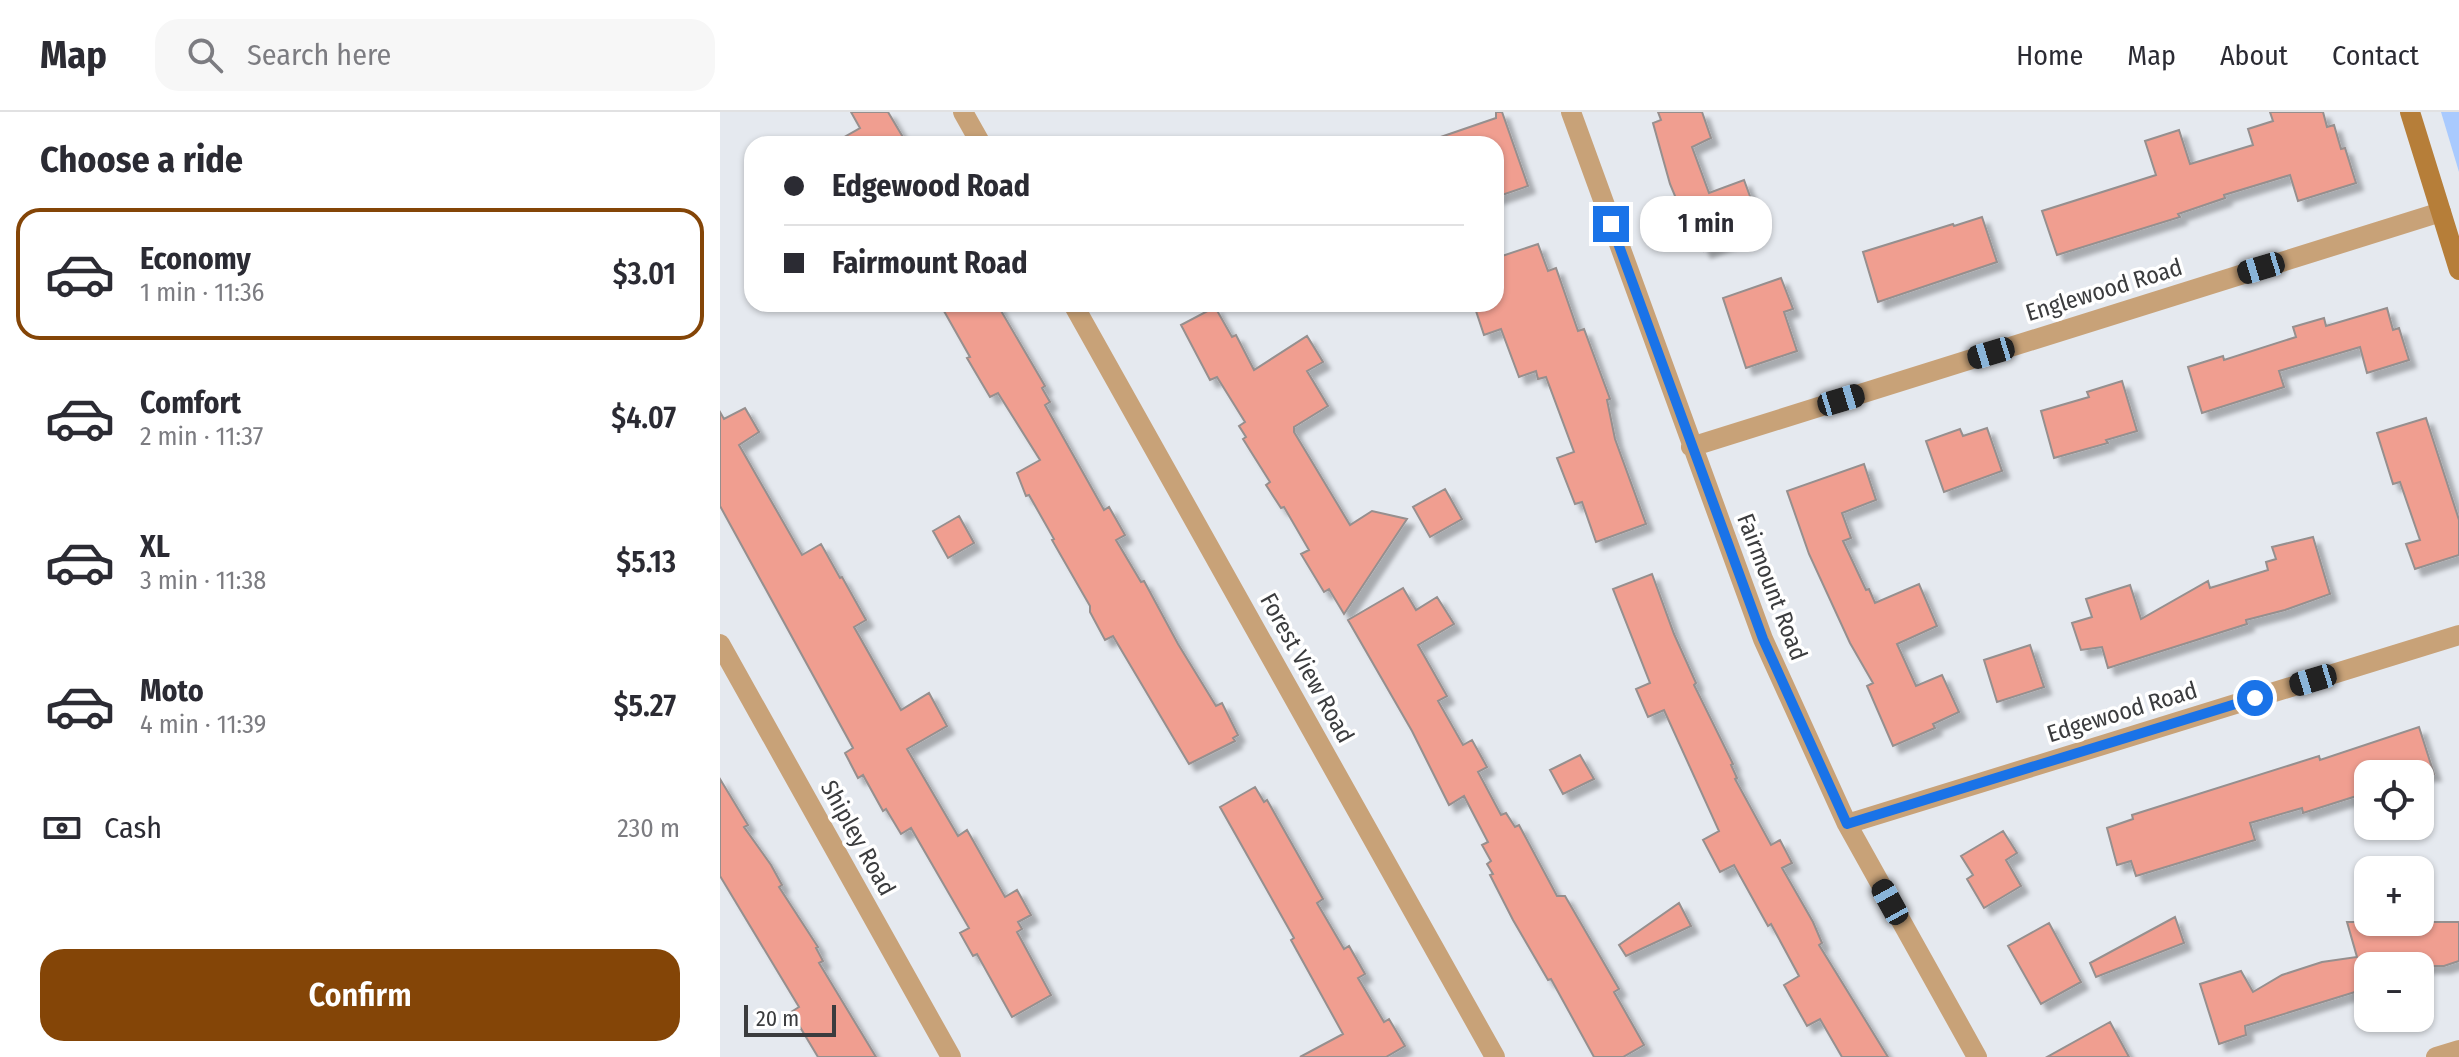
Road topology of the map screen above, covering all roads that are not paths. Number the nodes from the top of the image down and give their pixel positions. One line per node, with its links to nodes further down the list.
1 (963, 112): 4 (street)
2 (1571, 112): 8 (street, Fairmount Road)
3 (2410, 112): 5 (street)
4 (976, 136)
5 (2441, 212): 6 (street); 8 (street, Englewood Road)
6 (2459, 270)
7 (1077, 312): 14 (street, Forest View Road)
8 (1691, 447): 11 (street, Fairmount Road)
9 (2459, 635): 11 (street, Edgewood Road)
10 (720, 644): 13 (street, Shipley Road)
11 (1847, 824): 15 (street, Fairmount Road)
12 (2459, 1050): 16 (street)
13 (951, 1057)
14 (1495, 1057)
15 (1977, 1057)
16 (2436, 1057)

